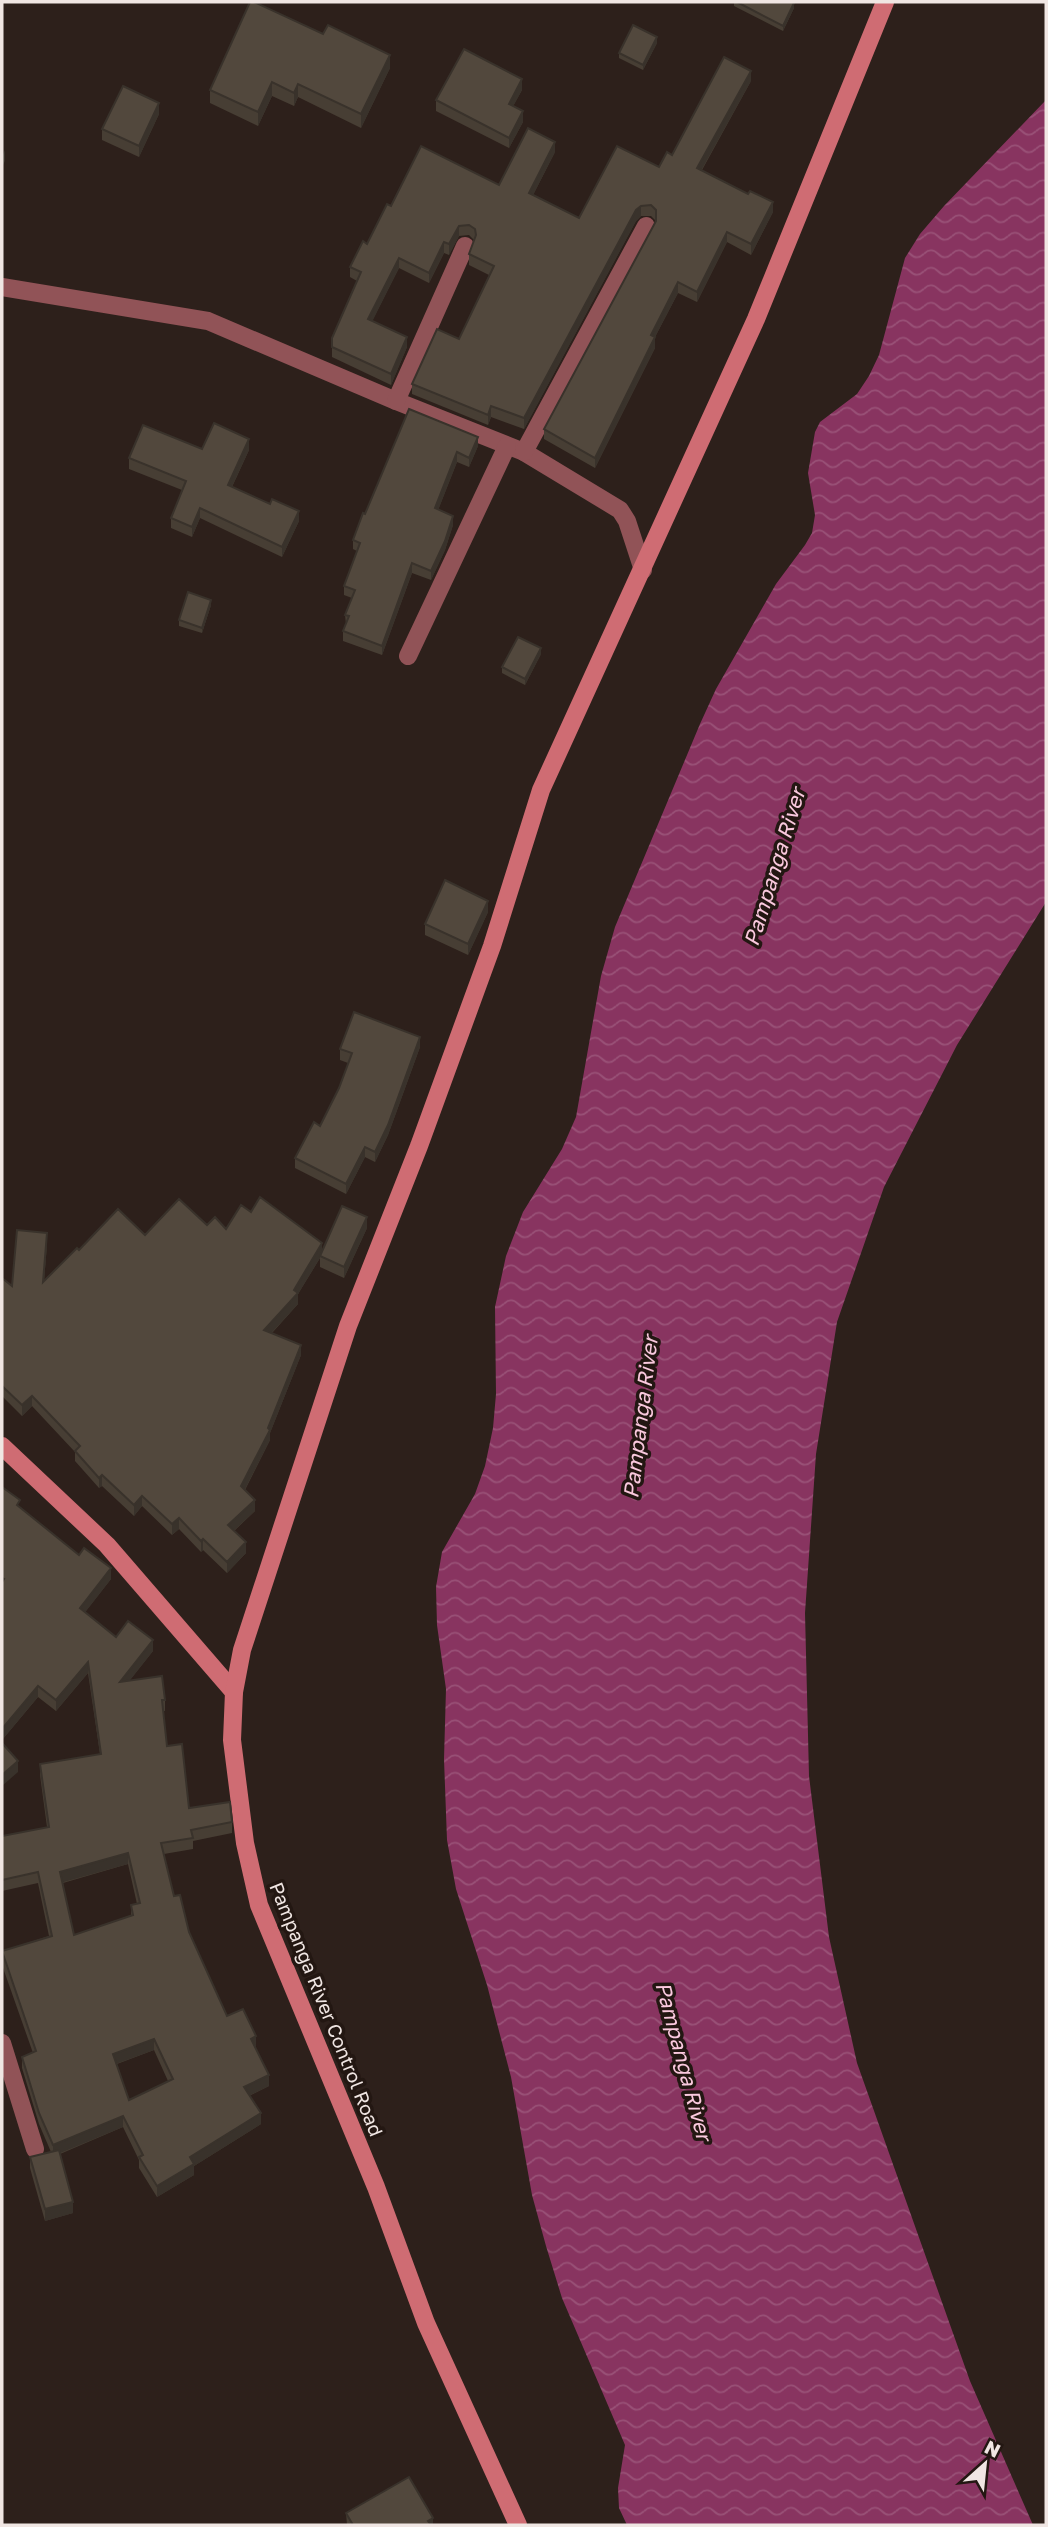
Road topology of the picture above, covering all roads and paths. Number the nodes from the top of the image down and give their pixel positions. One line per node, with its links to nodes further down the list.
1 (885, 2): 7 (main road, Pampanga River Control Road)
2 (646, 226): 6 (street)
3 (465, 246): 5 (street)
4 (2, 287): 5 (street)
5 (396, 401): 6 (street)
6 (515, 449): 7 (street); 8 (street)
7 (643, 570): 10 (main road, Pampanga River Control Road)
8 (408, 656)
9 (2, 1446): 10 (main road)
10 (234, 1692): 13 (main road, Pampanga River Control Road)
11 (2, 2043): 12 (street)
12 (35, 2149)
13 (518, 2525)

